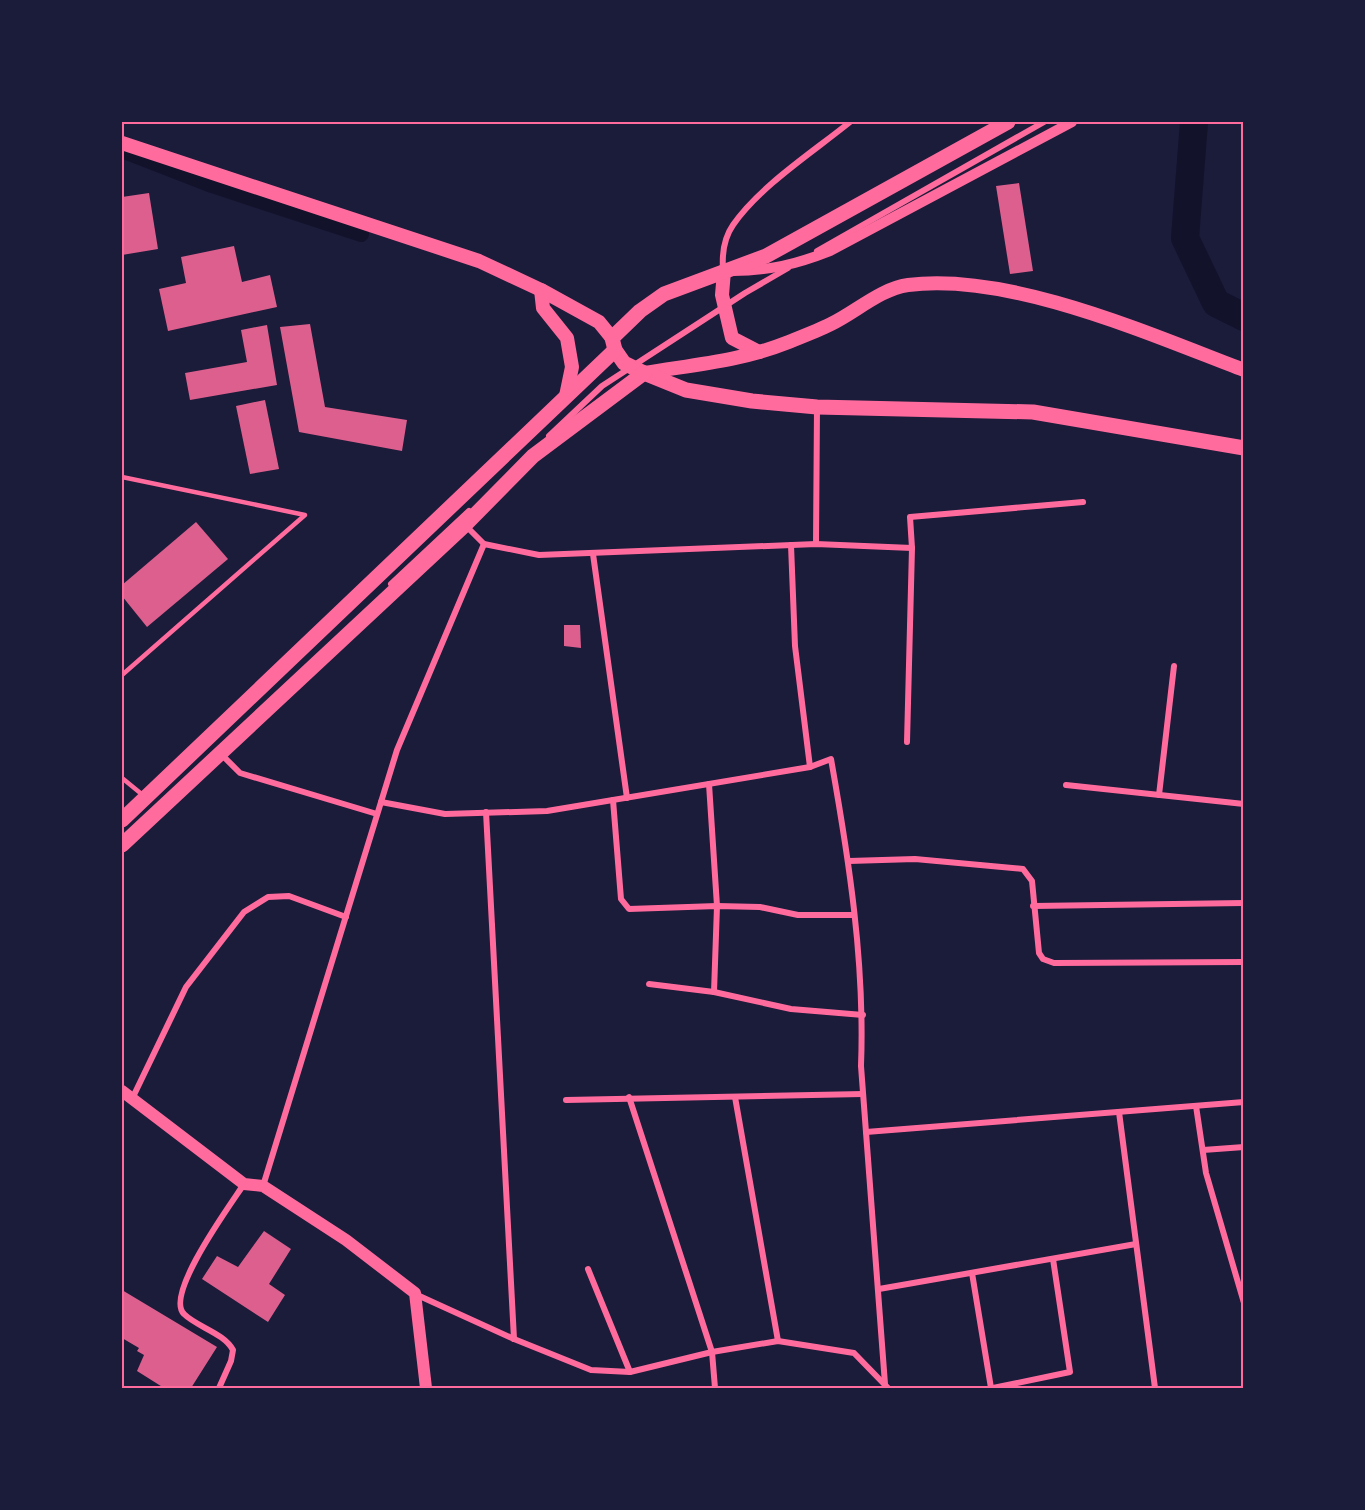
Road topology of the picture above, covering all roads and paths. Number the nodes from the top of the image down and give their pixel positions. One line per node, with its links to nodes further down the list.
1 (850, 122): 6 (street)
2 (1008, 122): 6 (highway)
3 (1044, 122): 40 (street)
4 (1072, 122): 6 (street)
5 (122, 143): 7 (main road)
6 (723, 271): 8 (highway); 9 (main road)
7 (541, 290): 8 (main road); 12 (main road)
8 (614, 344): 11 (highway); 12 (highway)
9 (759, 352): 10 (main road); 11 (main road)
10 (1244, 370)
11 (644, 373): 13 (highway); 17 (highway)
12 (566, 396): 32 (highway)
13 (817, 407): 14 (highway); 19 (street)
14 (1244, 448)
15 (122, 477): 24 (lane)
16 (1083, 502): 21 (street)
17 (465, 525): 18 (street); 26 (highway)
18 (484, 544): 22 (street); 35 (street)
19 (816, 544): 20 (street); 21 (street)
20 (791, 545): 22 (street); 27 (street)
21 (912, 548): 25 (street)
22 (593, 554): 33 (street)
23 (1174, 666): 31 (street)
24 (122, 675)
25 (907, 742)
26 (221, 754): 38 (street); 41 (highway)
27 (810, 767): 29 (street); 42 (street)
28 (122, 778): 32 (lane)
29 (710, 784): 33 (street); 44 (street)
30 (1066, 785): 31 (street)
31 (1159, 795): 36 (street)
32 (146, 797): 39 (highway)
33 (627, 798): 34 (street)
34 (613, 800): 37 (street); 44 (street)
35 (381, 802): 37 (street); 38 (street)
36 (1244, 804)
37 (486, 812): 73 (street)
38 (377, 814): 47 (street)
39 (122, 820)
40 (122, 836)
41 (122, 845)
42 (849, 861): 45 (street); 46 (street)
43 (1244, 903): 45 (street)
44 (717, 906): 46 (street); 50 (street)
45 (1033, 906): 48 (street)
46 (854, 915): 51 (street)
47 (346, 917): 56 (street); 65 (street)
48 (1244, 962)
49 (649, 984): 50 (street)
50 (714, 992): 51 (street)
51 (863, 1015): 53 (street)
52 (122, 1091): 56 (main road)
53 (863, 1094): 55 (street); 61 (street)
54 (629, 1097): 55 (street); 57 (street); 75 (street)
55 (735, 1097): 74 (street)
56 (132, 1099): 64 (main road)
57 (566, 1100)
58 (1244, 1102): 59 (street)
59 (1196, 1106): 60 (street); 63 (street)
60 (1119, 1112): 61 (street); 66 (street)
61 (866, 1132): 70 (street)
62 (1244, 1147): 63 (street)
63 (1203, 1150): 72 (street)
64 (244, 1184): 65 (main road); 79 (street)
65 (263, 1186): 71 (main road)
66 (1136, 1244): 67 (street); 84 (street)
67 (1053, 1259): 69 (street); 77 (street)
68 (588, 1269): 76 (street)
69 (972, 1273): 70 (street); 82 (street)
70 (879, 1289): 78 (street)
71 (415, 1293): 73 (street); 80 (main road)
72 (1244, 1303)
73 (514, 1339): 76 (street)
74 (778, 1341): 75 (street); 78 (street)
75 (712, 1352): 76 (street); 81 (street)
76 (630, 1372)
77 (1031, 1380): 82 (street); 83 (street)
78 (884, 1387)
79 (219, 1389)
80 (426, 1389)
81 (715, 1389)
82 (992, 1389)
83 (1033, 1389)
84 (1155, 1389)

